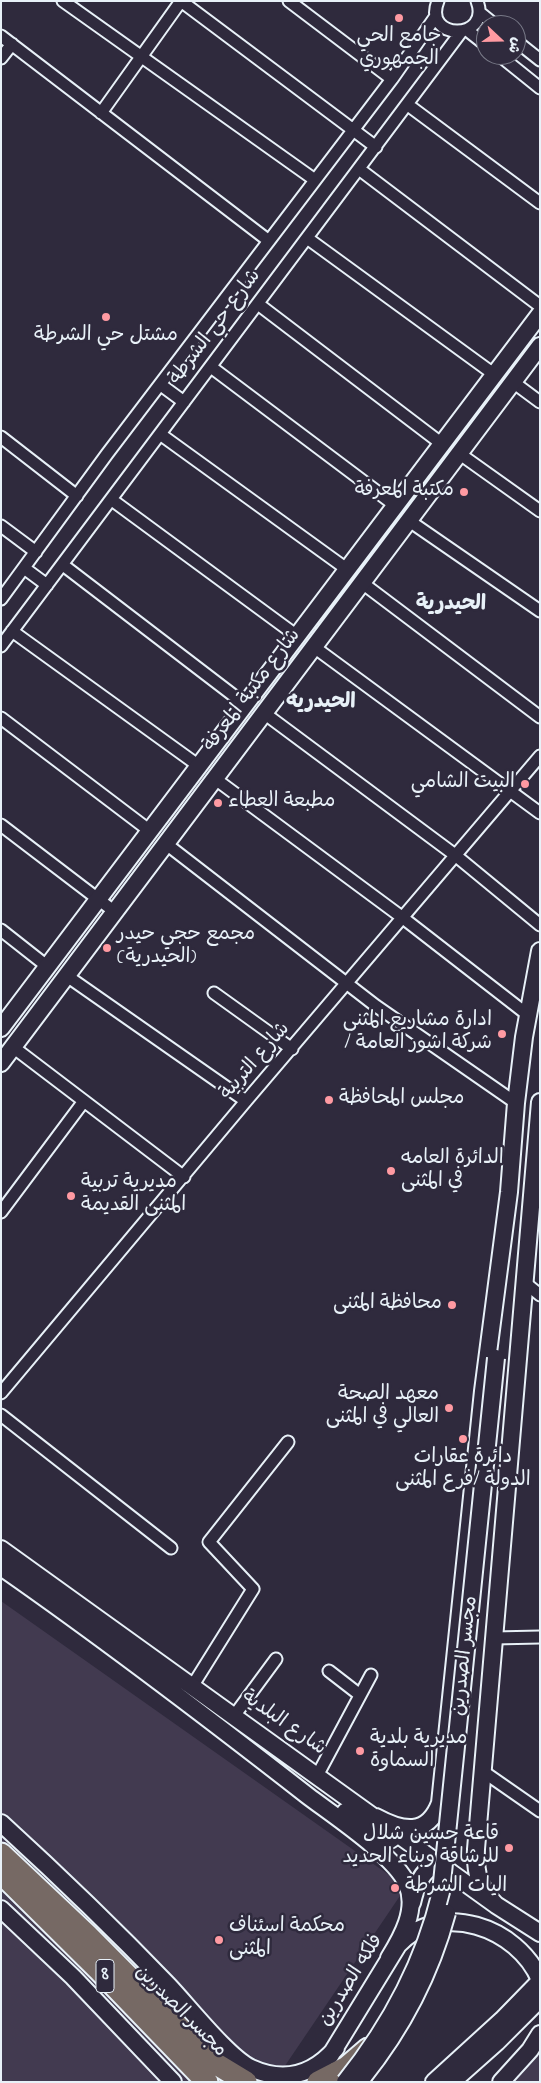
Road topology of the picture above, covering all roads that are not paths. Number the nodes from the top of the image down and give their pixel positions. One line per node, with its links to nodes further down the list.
1 (63, 1): 12 (street)
2 (289, 1): 15 (street)
3 (478, 4): 5 (street); 6 (street, شارع حي الشرطة)
4 (435, 6): 6 (street); 15 (street, شارع حي الشرطة)
5 (487, 15)
6 (464, 31): 8 (street); 17 (street, شارع حي الشرطة)
7 (1, 36): 9 (street)
8 (476, 39)
9 (12, 44): 11 (street); 18 (street)
10 (526, 49): 13 (street)
11 (1, 58)
12 (140, 58): 18 (street); 19 (street); 22 (street)
13 (540, 60)
14 (511, 65): 16 (street)
15 (392, 79): 19 (street, شارع حي الشرطة)
16 (540, 88)
17 (408, 105): 20 (street, شارع حي الشرطة); 23 (street)
18 (101, 113): 25 (street)
19 (352, 131): 20 (street); 22 (street, شارع حي الشرطة)
20 (376, 148): 21 (street, شارع حي الشرطة)
21 (359, 169): 24 (street, شارع حي الشرطة); 27 (street)
22 (315, 180): 25 (street, شارع حي الشرطة)
23 (540, 203)
24 (307, 238): 26 (street, شارع حي الشرطة); 31 (street)
25 (269, 241): 33 (street, شارع حي الشرطة)
26 (258, 304): 30 (street, شارع حي الشرطة); 38 (street)
27 (540, 306)
28 (540, 314): 31 (main road, شارع مكتبة المعرفة)
29 (540, 346): 32 (main road, شارع مكتبة المعرفة)
30 (211, 367): 34 (street, شارع حي الشرطة); 42 (street)
31 (495, 375): 38 (main road, شارع مكتبة المعرفة)
32 (513, 382): 35 (street); 39 (main road, شارع مكتبة المعرفة)
33 (161, 385): 34 (street); 40 (street, شارع حي الشرطة)
34 (184, 402): 36 (street, شارع حي الشرطة)
35 (540, 402)
36 (160, 434): 41 (street, شارع حي الشرطة); 49 (street)
37 (1, 437): 40 (street)
38 (442, 444): 42 (main road, شارع مكتبة المعرفة)
39 (460, 454): 43 (street); 44 (main road, شارع مكتبة المعرفة)
40 (77, 496): 46 (street, شارع حي الشرطة)
41 (112, 500): 47 (street, شارع حي الشرطة); 55 (street)
42 (396, 506): 49 (main road, شارع مكتبة المعرفة)
43 (540, 511)
44 (408, 520): 50 (main road, شارع مكتبة المعرفة); 53 (street)
45 (1, 526): 46 (street)
46 (36, 552): 48 (street, شارع حي الشرطة)
47 (63, 565): 51 (street, شارع حي الشرطة); 58 (street)
48 (24, 568): 51 (street); 52 (street, شارع حي الشرطة)
49 (348, 570): 55 (main road, شارع مكتبة المعرفة)
50 (361, 582): 57 (main road, شارع مكتبة المعرفة); 61 (street)
51 (47, 585): 54 (street, شارع حي الشرطة)
52 (1, 599)
53 (540, 611)
54 (12, 631): 56 (street, شارع حي الشرطة); 63 (street)
55 (297, 636): 58 (main road, شارع مكتبة المعرفة)
56 (1, 646)
57 (314, 647): 59 (main road, شارع مكتبة المعرفة); 65 (street)
58 (246, 705): 63 (main road, شارع مكتبة المعرفة)
59 (264, 713): 64 (main road, شارع مكتبة المعرفة); 70 (street)
60 (1, 718): 68 (street)
61 (540, 718)
62 (540, 756): 65 (street, شارع التربية)
63 (199, 766): 68 (main road, شارع مكتبة المعرفة)
64 (214, 778): 69 (main road, شارع مكتبة المعرفة); 73 (street)
65 (510, 791): 66 (street); 70 (street, شارع التربية)
66 (540, 813)
67 (1, 825): 71 (street)
68 (150, 831): 71 (main road, شارع مكتبة المعرفة)
69 (165, 842): 72 (main road, شارع مكتبة المعرفة); 79 (street)
70 (455, 855): 73 (street, شارع التربية); 74 (street)
71 (99, 899): 72 (street); 77 (main road, شارع مكتبة المعرفة)
72 (115, 912): 78 (main road, شارع مكتبة المعرفة)
73 (403, 918): 79 (street, شارع التربية); 81 (street)
74 (540, 925)
75 (1, 930): 77 (street)
76 (540, 951): 81 (main road)
77 (48, 967): 82 (main road, شارع مكتبة المعرفة)
78 (67, 976): 83 (main road, شارع مكتبة المعرفة); 87 (street)
79 (348, 982): 84 (street, شارع التربية); 89 (street)
80 (214, 993): 84 (street)
81 (528, 1015): 89 (main road)
82 (1, 1028)
83 (13, 1047): 85 (main road, شارع مكتبة المعرفة); 86 (street)
84 (292, 1049): 87 (street, شارع التربية)
85 (1, 1063)
86 (84, 1101): 91 (street); 92 (street)
87 (246, 1101): 91 (street, شارع التربية)
88 (540, 1102): 90 (main road)
89 (516, 1103): 94 (main road)
90 (536, 1167): 93 (main road)
91 (184, 1177): 97 (street, شارع التربية)
92 (1, 1212)
93 (523, 1289): 95 (street); 96 (main road, مجسر الصدرين); 104 (main road)
94 (496, 1295): 96 (main road, مجسر الصدرين); 115 (main road)
95 (540, 1295)
96 (502, 1358): 130 (main road, مجسر الصدرين, bridge); 142 (main road, مجسر الصدرين, bridge)
97 (1, 1393)
98 (1, 1415): 100 (street)
99 (288, 1442): 108 (street)
100 (171, 1548)
101 (1, 1549): 108 (main road, شارع البلدية)
102 (1, 1567): 112 (main road, شارع البلدية)
103 (540, 1637): 104 (street)
104 (494, 1638): 111 (main road)
105 (276, 1659): 110 (street)
106 (329, 1671): 109 (street)
107 (371, 1675): 109 (street)
108 (193, 1685): 110 (main road, شارع البلدية)
109 (360, 1695): 113 (street)
110 (234, 1716): 113 (main road, شارع البلدية)
111 (481, 1770): 114 (street); 122 (main road)
112 (281, 1774): 115 (main road); 124 (main road, شارع البلدية)
113 (318, 1774): 115 (main road, شارع البلدية)
114 (540, 1811)
115 (381, 1821): 120 (main road, شارع البلدية)
116 (1, 1823): 132 (main road, 8)
117 (1, 1838): 138 (main road, مجسر الصدرين)
118 (1, 1854): 137 (highway)
119 (1, 1873): 136 (highway, مجسر الصدرين / 8)
120 (453, 1873): 122 (main road, شارع البلدية); 124 (main road)
121 (1, 1888): 135 (highway, مجسر الصدرين / 8)
122 (496, 1905): 125 (main road, شارع البلدية)
123 (1, 1909): 127 (main road)
124 (408, 1917): 126 (main road)
125 (540, 1933)
126 (390, 1958): 128 (main road, فلكه الصدرين); 132 (main road, فلكه الصدرين)
127 (73, 1977): 133 (main road); 134 (main road)
128 (540, 1981): 143 (main road)
129 (540, 1999): 144 (main road)
130 (380, 2034): 140 (highway, bridge); 141 (main road, مجسر الصدرين, bridge)
131 (537, 2040): 145 (main road)
132 (336, 2048): 139 (main road, فلكه الصدرين)
133 (159, 2082)
134 (173, 2082)
135 (194, 2082)
136 (207, 2082)
137 (246, 2082)
138 (251, 2082)
139 (313, 2082)
140 (318, 2082)
141 (344, 2082)
142 (359, 2082)
143 (434, 2082)
144 (452, 2082)
145 (501, 2082)

